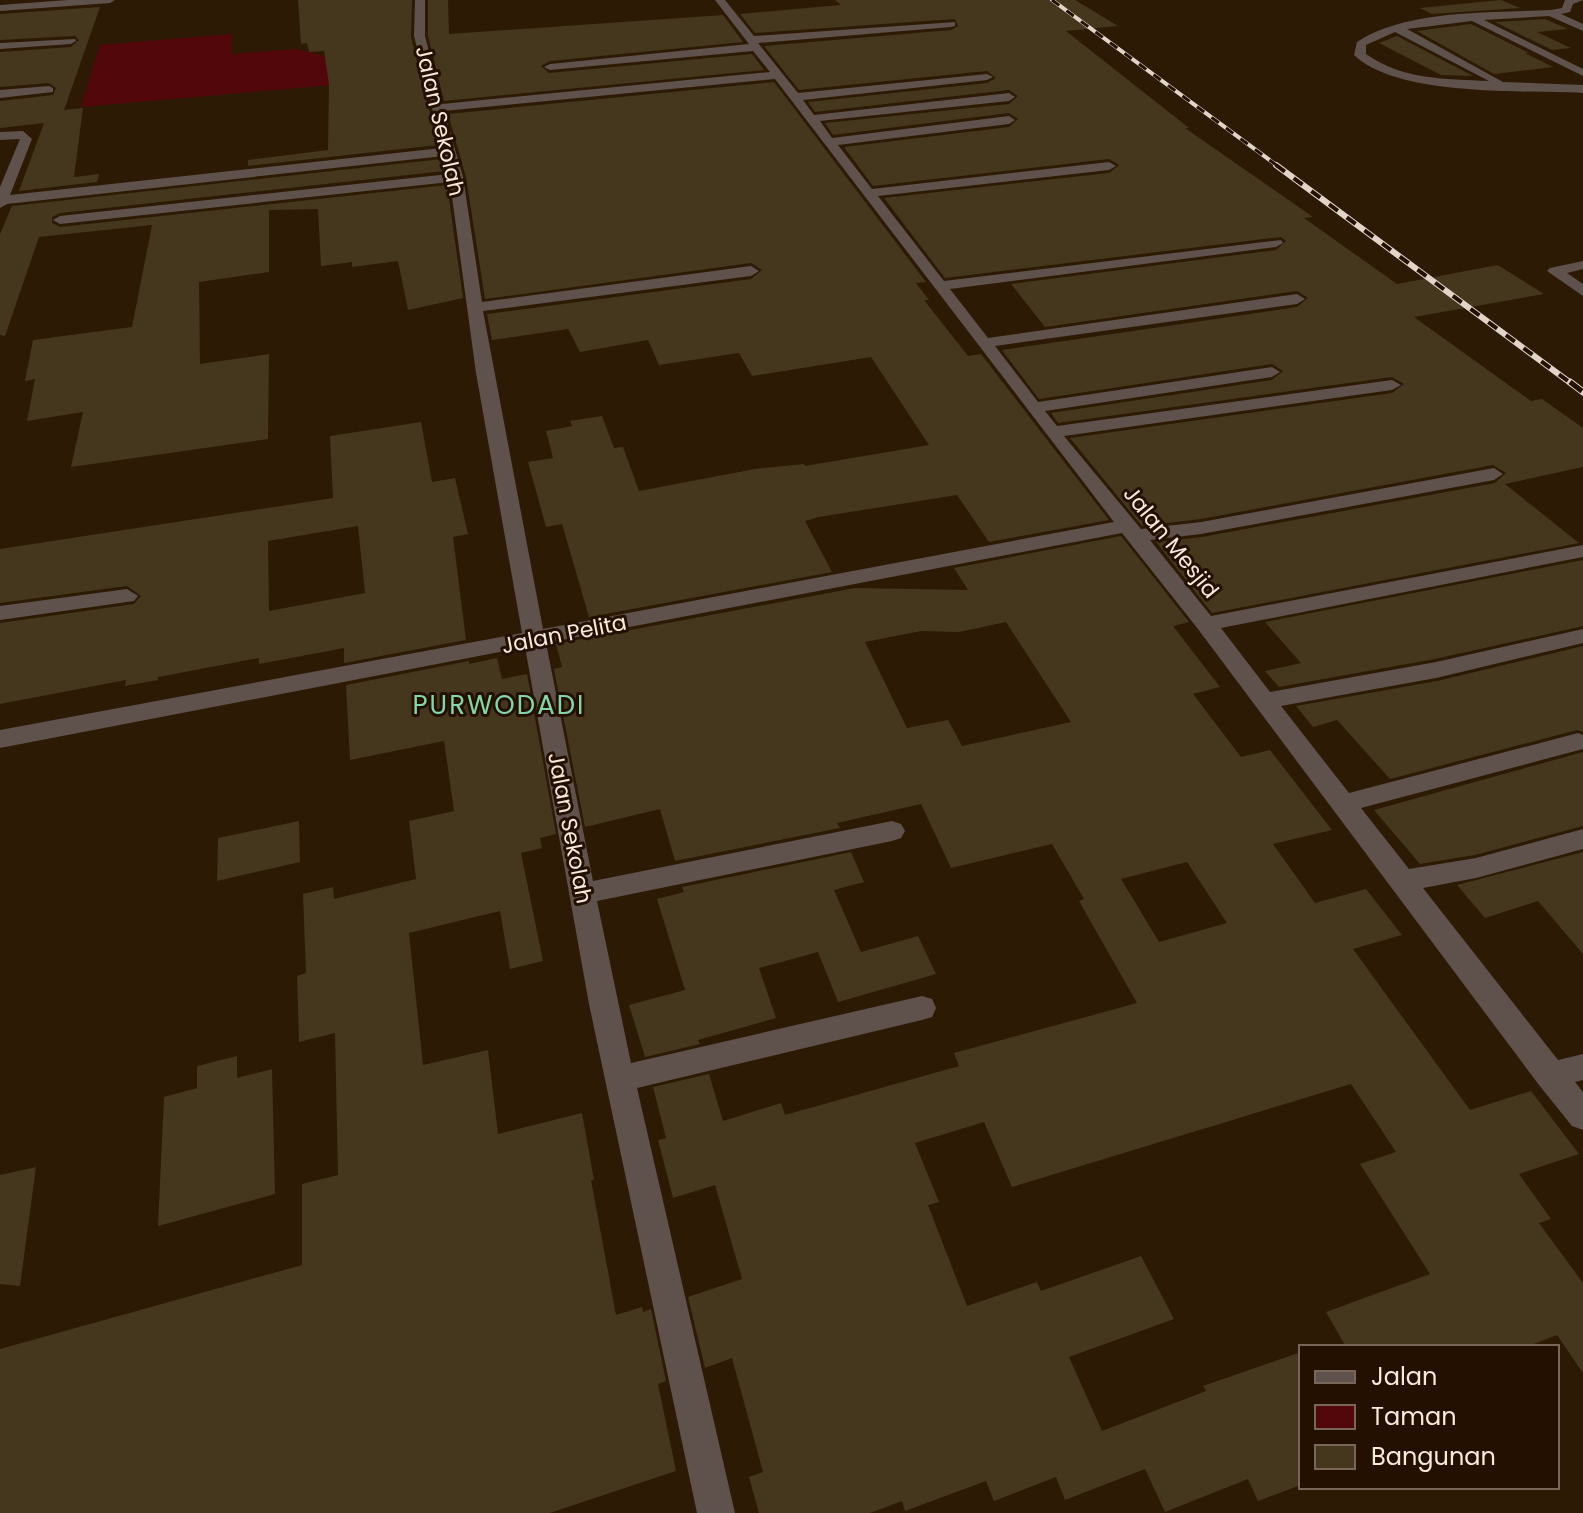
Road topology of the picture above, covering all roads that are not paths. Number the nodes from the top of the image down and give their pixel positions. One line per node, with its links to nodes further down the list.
1 (110, 0): 5 (street)
2 (420, 0): 24 (street, Jalan Sekolah)
3 (720, 0): 12 (street, Jalan Mesjid)
4 (1578, 0): 6 (street)
5 (0, 8)
6 (1551, 13): 7 (street); 9 (street)
7 (1475, 20): 10 (street); 15 (street)
8 (951, 24): 12 (street)
9 (1583, 28)
10 (1398, 29): 18 (street); 18 (street)
11 (71, 41): 13 (street)
12 (753, 43): 14 (street); 16 (street, Jalan Mesjid)
13 (0, 46)
14 (550, 67)
15 (1583, 73)
16 (778, 75): 22 (street, Jalan Mesjid); 24 (street)
17 (987, 77): 22 (street)
18 (1507, 85): 19 (street)
19 (1583, 89)
20 (49, 90): 21 (street)
21 (0, 94)
22 (793, 97): 25 (street, Jalan Mesjid)
23 (1009, 97): 25 (street)
24 (436, 108): 29 (street, Jalan Sekolah)
25 (809, 119): 28 (street, Jalan Mesjid)
26 (1009, 120): 28 (street)
27 (0, 136): 33 (street)
28 (828, 142): 32 (street, Jalan Mesjid)
29 (451, 151): 31 (street, Jalan Sekolah); 33 (street)
30 (1109, 166): 32 (street)
31 (456, 177): 34 (street); 41 (street, Jalan Sekolah)
32 (869, 193): 38 (street, Jalan Mesjid)
33 (1, 202)
34 (60, 220)
35 (1276, 243): 38 (street)
36 (1583, 265): 39 (street)
37 (751, 271): 41 (street)
38 (939, 286): 42 (street, Jalan Mesjid)
39 (1583, 291)
40 (1297, 299): 42 (street)
41 (477, 307): 54 (street, Jalan Sekolah)
42 (984, 343): 45 (street, Jalan Mesjid)
43 (1272, 372): 45 (street)
44 (1392, 385): 46 (street)
45 (1033, 408): 46 (street, Jalan Mesjid)
46 (1052, 432): 48 (street, Jalan Mesjid)
47 (1494, 474): 48 (street, Jalan Pelita)
48 (1132, 531): 52 (street, Jalan Mesjid); 54 (street, Jalan Pelita)
49 (1583, 551): 52 (street)
50 (127, 596): 51 (street)
51 (0, 613)
52 (1206, 624): 55 (street, Jalan Mesjid)
53 (1583, 636): 55 (street)
54 (532, 640): 56 (street, Jalan Pelita); 62 (street, Jalan Sekolah)
55 (1264, 701): 58 (street, Jalan Mesjid)
56 (0, 739)
57 (1578, 742): 58 (street)
58 (1342, 804): 61 (street, Jalan Mesjid)
59 (892, 831): 62 (street)
60 (1583, 839): 61 (street)
61 (1401, 881): 65 (street, Jalan Mesjid)
62 (584, 893): 66 (street, Jalan Sekolah)
63 (922, 1008): 66 (street)
64 (1583, 1067): 65 (street)
65 (1550, 1075): 67 (street, Jalan Mesjid)
66 (619, 1079): 68 (street, Jalan Sekolah)
67 (1583, 1116)
68 (716, 1513)

